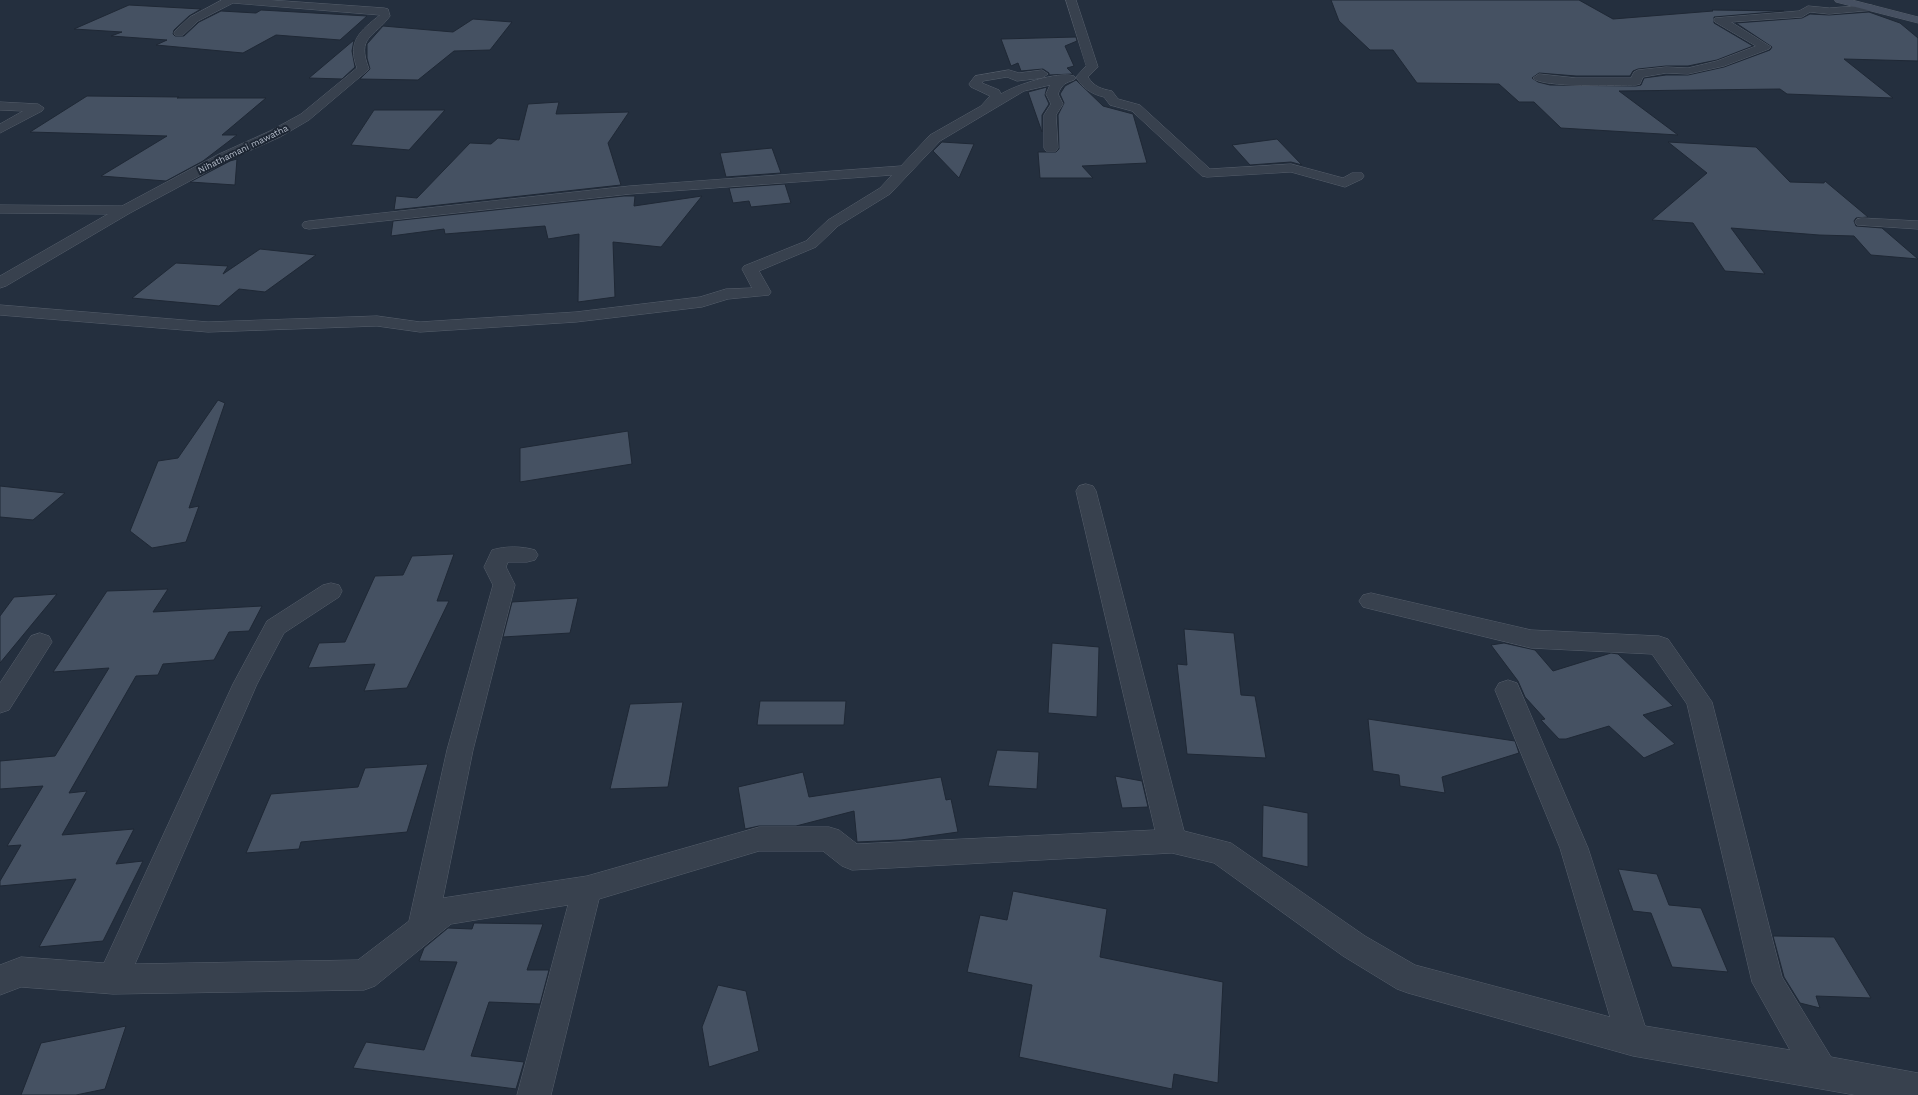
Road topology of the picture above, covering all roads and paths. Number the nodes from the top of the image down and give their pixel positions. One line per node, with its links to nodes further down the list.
1 (228, 0): 6 (street); 17 (street, Nihathamani mawatha)
2 (1071, 0): 7 (street)
3 (1840, 0): 4 (street)
4 (1871, 8): 5 (street); 9 (street)
5 (1918, 20)
6 (179, 33)
7 (1082, 77): 8 (street); 11 (street); 15 (street)
8 (1064, 78): 11 (street); 13 (street)
9 (1539, 78)
10 (0, 106): 12 (street)
11 (983, 111): 14 (street)
12 (0, 129)
13 (1051, 148)
14 (905, 170): 19 (street); 22 (street)
15 (1357, 176)
16 (0, 209): 17 (street)
17 (125, 210): 21 (street, Nihathamani mawatha)
18 (1862, 222): 20 (street)
19 (309, 225)
20 (1918, 225)
21 (0, 283)
22 (0, 310)
23 (1086, 491): 30 (street)
24 (528, 555): 32 (street)
25 (331, 591): 33 (street)
26 (1371, 601): 36 (street)
27 (40, 642): 29 (street)
28 (1508, 690): 35 (street)
29 (0, 703)
30 (1172, 841): 31 (street); 35 (street)
31 (587, 889): 32 (street); 38 (street)
32 (422, 929): 33 (street)
33 (113, 979): 34 (street)
34 (0, 980)
35 (1633, 1040): 36 (street)
36 (1821, 1072): 37 (street)
37 (1918, 1090)
38 (534, 1095)

